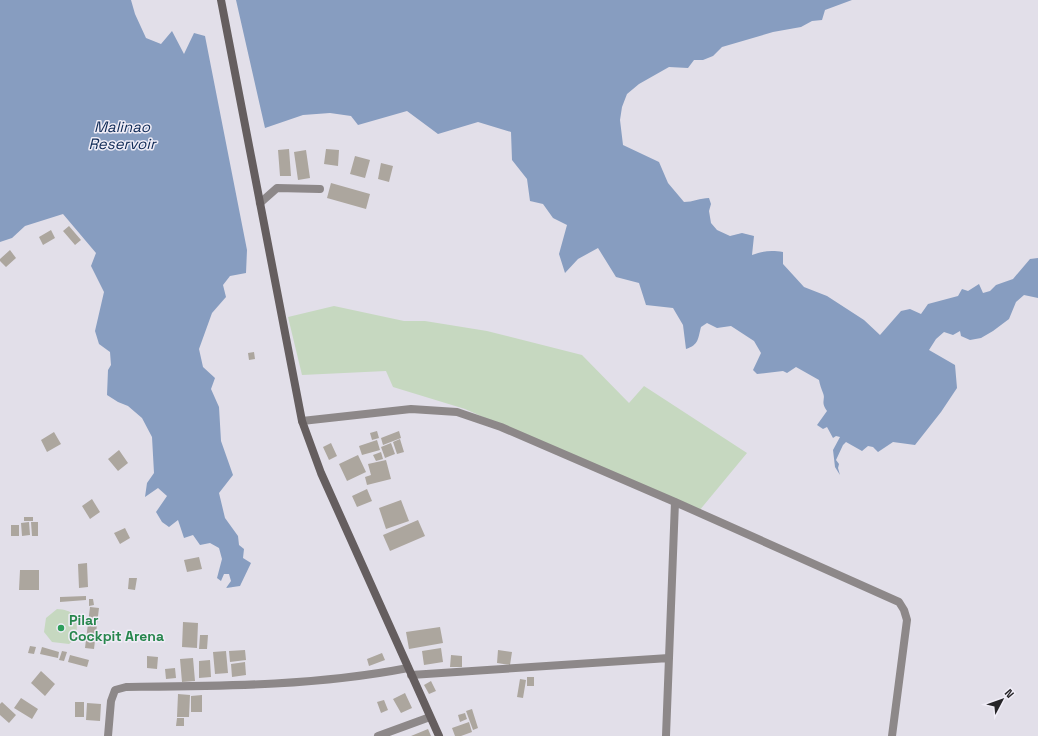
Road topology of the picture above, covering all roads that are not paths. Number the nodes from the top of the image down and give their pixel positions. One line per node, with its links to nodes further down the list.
1 (221, 0): 3 (main road)
2 (320, 189): 3 (street)
3 (260, 203): 4 (main road)
4 (302, 421): 5 (street); 7 (main road)
5 (675, 502): 6 (street); 13 (street)
6 (669, 658): 7 (street); 12 (street)
7 (409, 672): 8 (main road); 9 (street)
8 (430, 717): 10 (street); 11 (main road)
9 (108, 736)
10 (378, 736)
11 (439, 736)
12 (666, 736)
13 (892, 736)

